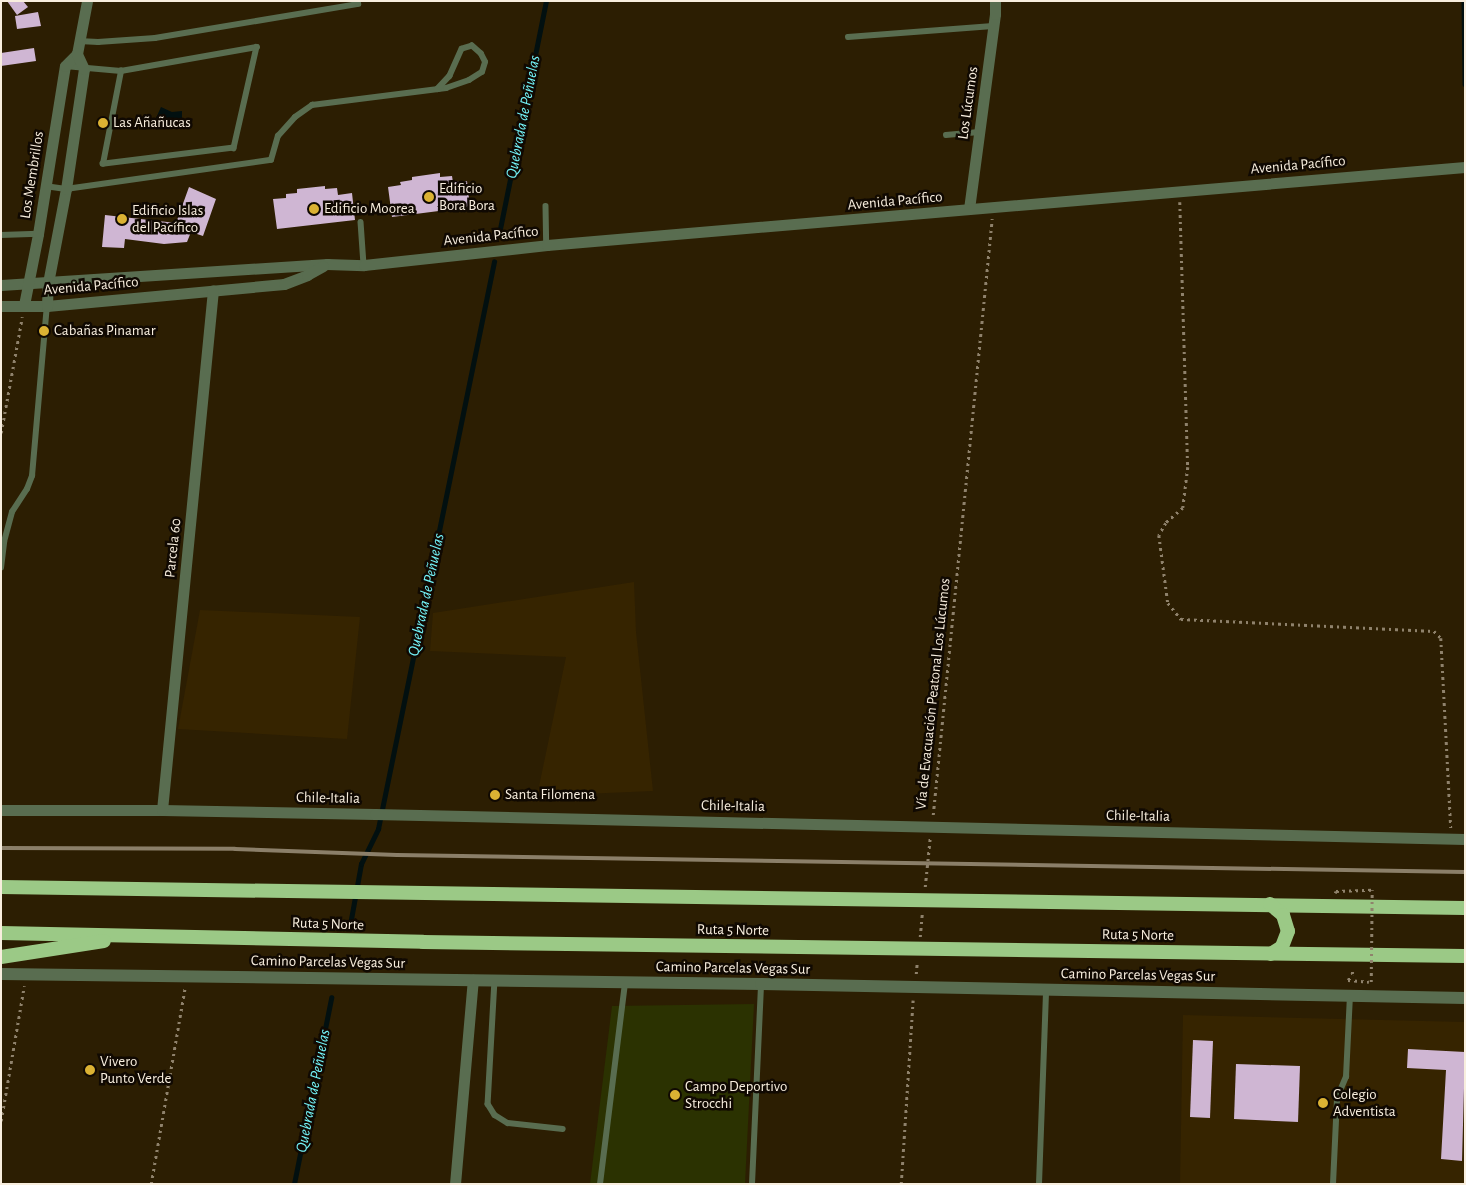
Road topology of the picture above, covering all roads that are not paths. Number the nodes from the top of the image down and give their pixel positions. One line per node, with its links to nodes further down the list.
1 (87, 1): 6 (street)
2 (358, 1): 6 (lane)
3 (995, 1): 4 (street, Los Lúcumos)
4 (993, 26): 5 (lane); 12 (street, Los Lúcumos)
5 (848, 37)
6 (79, 41): 7 (street)
7 (77, 54): 8 (street); 9 (street)
8 (65, 66): 9 (lane); 15 (street, Los Membrillos)
9 (84, 69): 10 (lane); 16 (street)
10 (121, 71): 10 (lane)
11 (438, 89): 11 (lane); 16 (lane)
12 (979, 132): 13 (lane); 18 (street, Los Lúcumos)
13 (946, 135)
14 (1465, 167): 18 (street, Avenida Pacífico)
15 (45, 186): 16 (lane); 20 (street, Los Membrillos)
16 (66, 189): 25 (street)
17 (546, 206): 22 (lane)
18 (969, 209): 22 (street, Avenida Pacífico)
19 (361, 222): 24 (lane)
20 (38, 234): 21 (lane); 27 (street, Los Membrillos)
21 (1, 235)
22 (547, 245): 24 (street, Avenida Pacífico)
23 (327, 264): 24 (street, Avenida Pacífico); 25 (street, Avenida Pacífico); 28 (street, Avenida Pacífico)
24 (364, 265)
25 (48, 283): 27 (street, Avenida Pacífico); 31 (street)
26 (1, 285): 27 (street, Avenida Pacífico)
27 (28, 285): 30 (street, Los Membrillos)
28 (213, 290): 31 (street, Avenida Pacífico); 34 (street, Parcela 60)
29 (1, 306): 30 (street, Avenida Pacífico)
30 (24, 306): 31 (street, Avenida Pacífico)
31 (47, 306): 32 (lane)
32 (1, 568)
33 (1, 810): 34 (street, Chile-Italia)
34 (162, 810): 35 (street, Chile-Italia)
35 (1465, 839)
36 (1, 887): 37 (highway)
37 (1270, 904): 38 (highway); 41 (highway)
38 (1465, 908)
39 (1, 933): 40 (highway, Ruta 5 Norte)
40 (143, 935): 41 (highway, Ruta 5 Norte); 43 (highway)
41 (1271, 954): 42 (highway, Ruta 5 Norte)
42 (1465, 956)
43 (1, 957)
44 (1, 974): 45 (street, Camino Parcelas Vegas Sur)
45 (473, 980): 46 (street, Camino Parcelas Vegas Sur); 53 (street)
46 (495, 980): 47 (street, Camino Parcelas Vegas Sur); 52 (lane)
47 (625, 983): 48 (street, Camino Parcelas Vegas Sur); 54 (lane)
48 (761, 984): 49 (street, Camino Parcelas Vegas Sur); 55 (lane)
49 (1046, 990): 50 (street, Camino Parcelas Vegas Sur); 56 (lane)
50 (1350, 996): 51 (street, Camino Parcelas Vegas Sur); 57 (lane)
51 (1465, 998)
52 (563, 1129)
53 (455, 1184)
54 (600, 1184)
55 (752, 1184)
56 (1039, 1184)
57 (1333, 1184)

